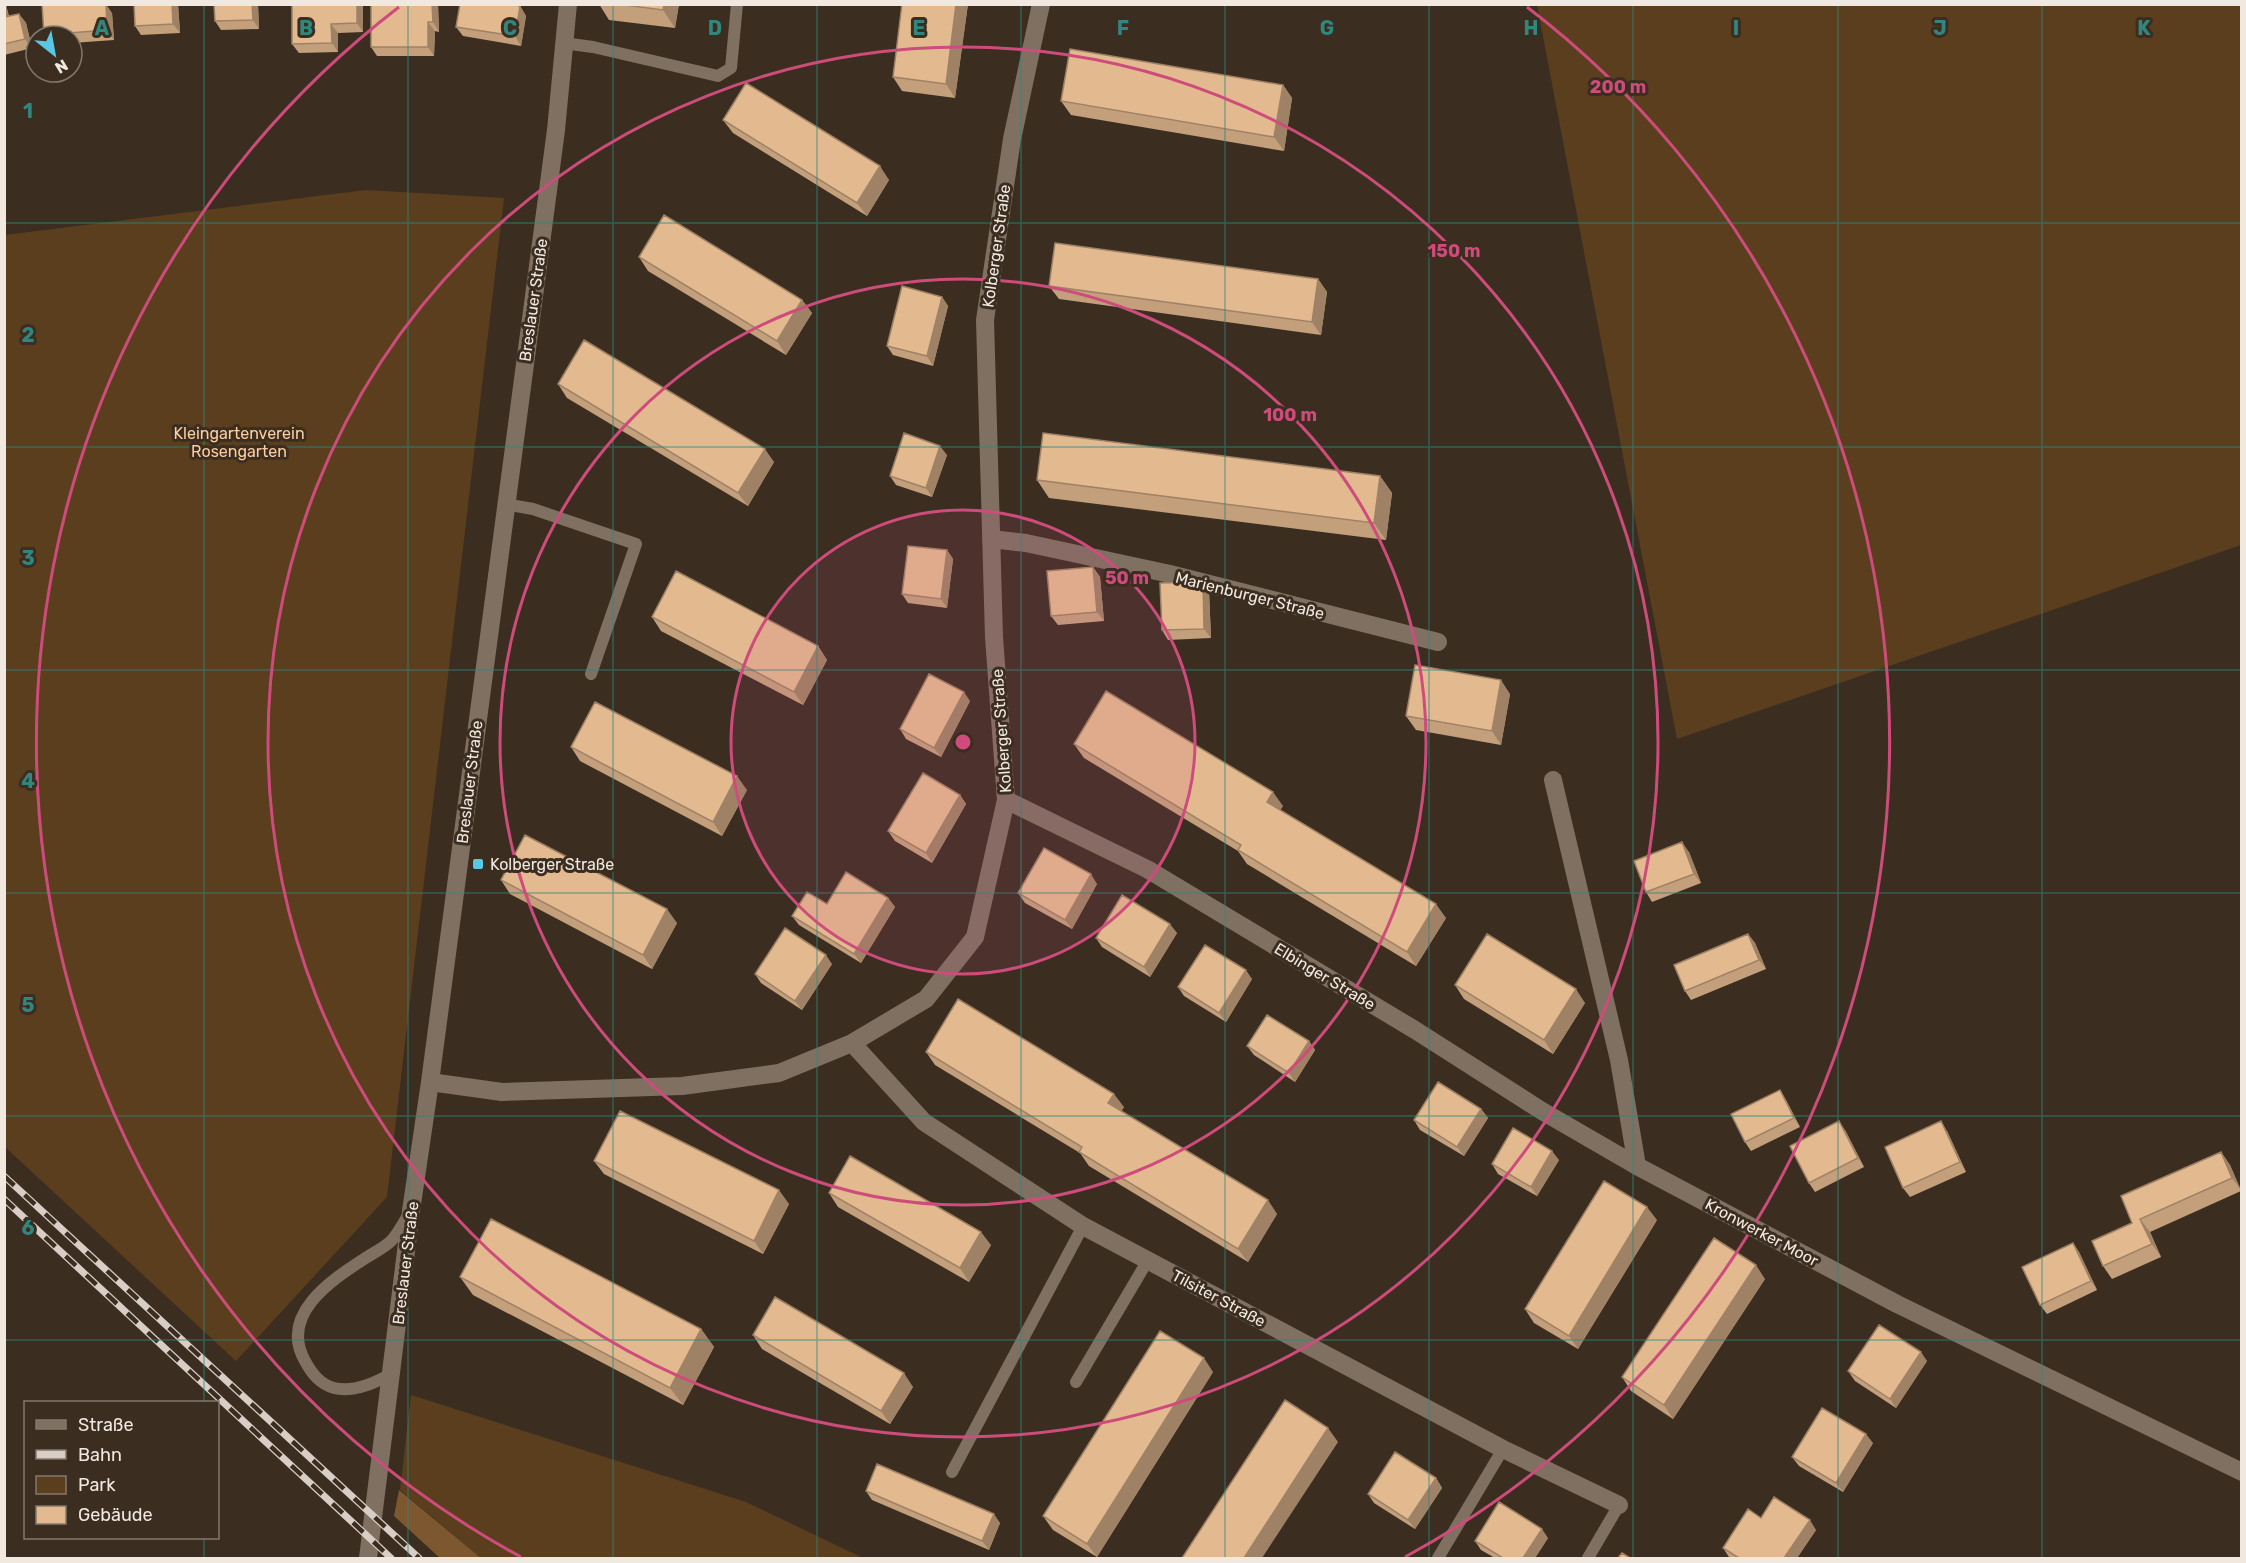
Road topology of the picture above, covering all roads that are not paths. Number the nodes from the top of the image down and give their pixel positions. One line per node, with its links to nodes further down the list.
1 (568, 4): 4 (street, Breslauer Straße)
2 (737, 4): 4 (lane)
3 (1041, 4): 6 (street, Kolberger Straße)
4 (563, 43): 5 (street, Breslauer Straße)
5 (506, 504): 8 (lane); 12 (street, Breslauer Straße)
6 (991, 539): 7 (street, Marienburger Straße); 10 (street, Kolberger Straße)
7 (1438, 642)
8 (591, 674)
9 (1553, 780): 13 (street)
10 (1006, 800): 11 (street, Kolberger Straße); 13 (street, Elbinger Straße)
11 (852, 1042): 12 (street, Kolberger Straße); 15 (street, Tilsiter Straße)
12 (430, 1082): 14 (street, Breslauer Straße)
13 (1637, 1166): 21 (street, Kronwerker Moor)
14 (411, 1211): 17 (street, Breslauer Straße); 17 (lane)
15 (1083, 1226): 16 (street, Tilsiter Straße); 20 (lane)
16 (1148, 1260): 18 (lane); 19 (street, Tilsiter Straße)
17 (391, 1374): 23 (street, Breslauer Straße)
18 (1076, 1382)
19 (1503, 1449): 22 (street, Tilsiter Straße); 24 (lane)
20 (952, 1472)
21 (2241, 1472)
22 (1619, 1506): 25 (lane)
23 (368, 1558)
24 (1438, 1558)
25 (1588, 1558)

